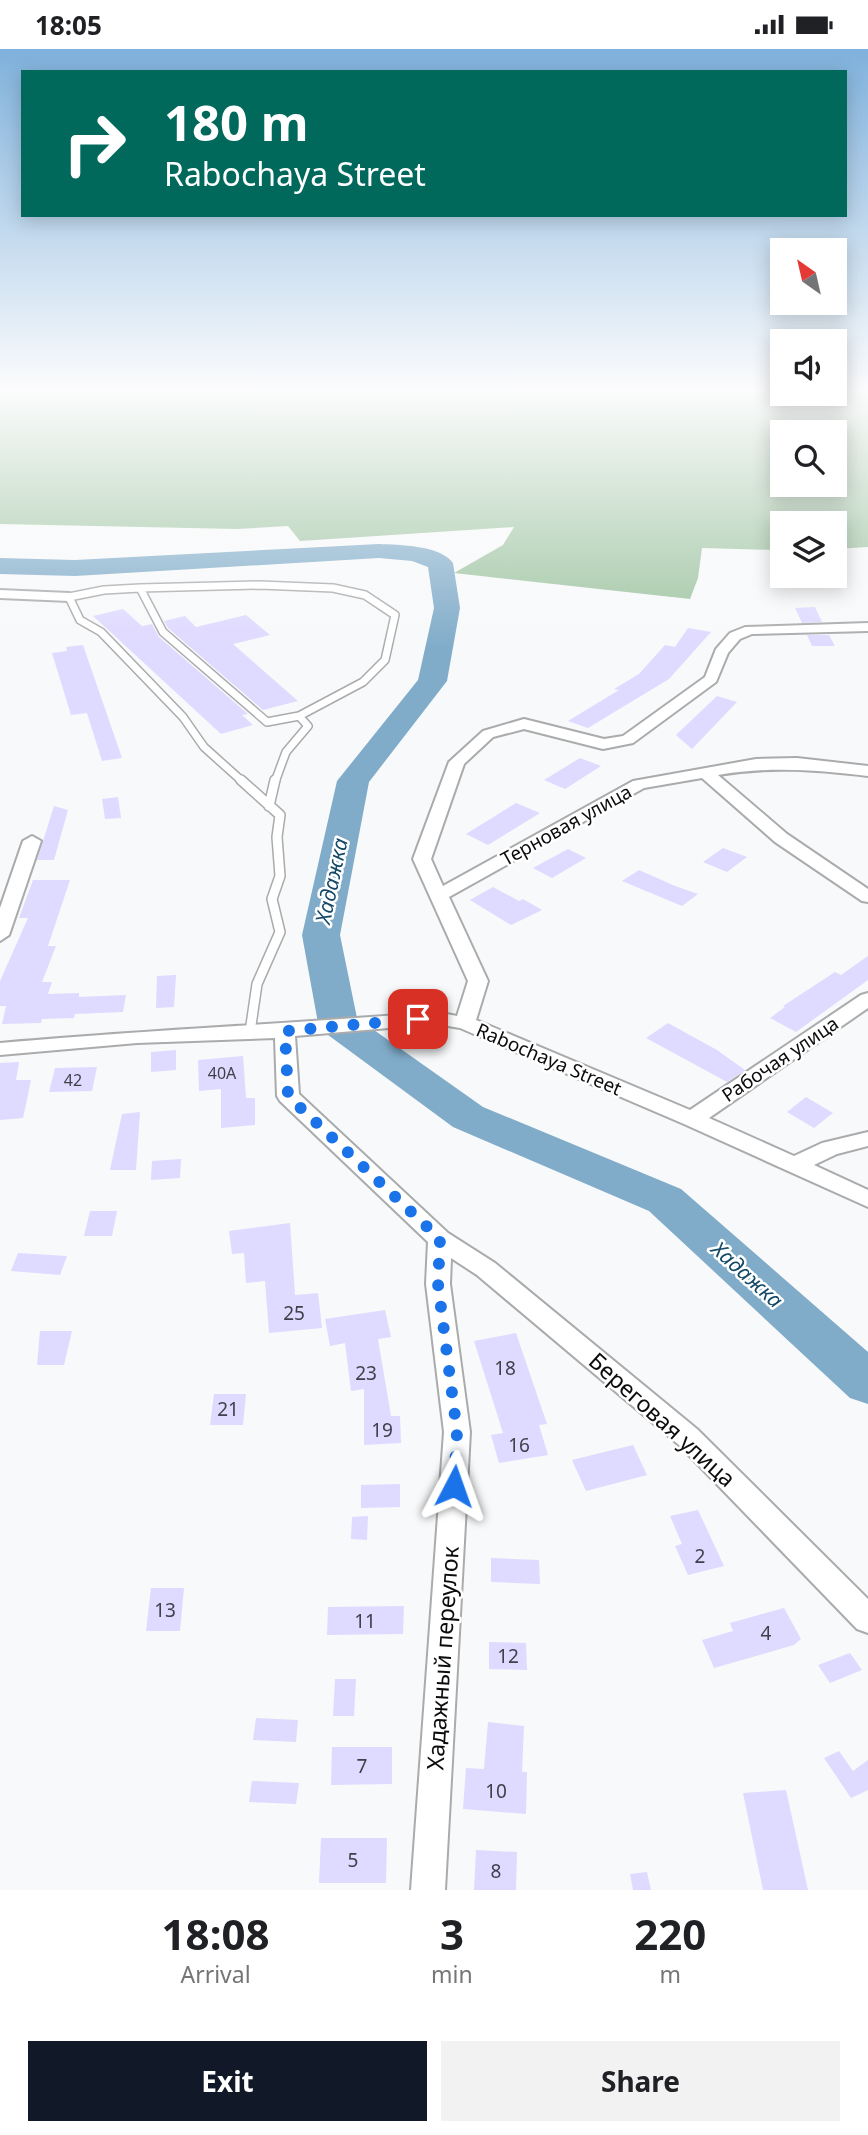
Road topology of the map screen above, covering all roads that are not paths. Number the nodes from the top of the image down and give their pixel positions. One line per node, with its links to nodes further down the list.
1 (139, 588): 3 (lane); 5 (lane); 5 (lane)
2 (1, 595): 3 (street)
3 (69, 597): 8 (lane)
4 (868, 627): 10 (street)
5 (299, 716): 8 (lane)
6 (868, 771): 7 (street, Терновая улица)
7 (706, 773): 10 (street, Терновая улица); 11 (street)
8 (269, 806): 16 (lane)
9 (32, 841): 12 (street)
10 (438, 896): 14 (street)
11 (868, 897)
12 (0, 935)
13 (868, 999): 18 (street, Рабочая улица)
14 (465, 1023): 15 (street, Rabochaya Street); 18 (street, Rabochaya Street)
15 (285, 1031): 16 (street, Rabochaya Street); 22 (street)
16 (250, 1032): 17 (street, Rabochaya Street)
17 (0, 1049)
18 (692, 1119): 20 (street, Rabochaya Street)
19 (868, 1139): 20 (street)
20 (793, 1166): 21 (street, Rabochaya Street)
21 (868, 1199)
22 (440, 1239): 23 (street, Береговая улица); 24 (street, Хадажный переулок)
23 (868, 1619)
24 (428, 1890)

